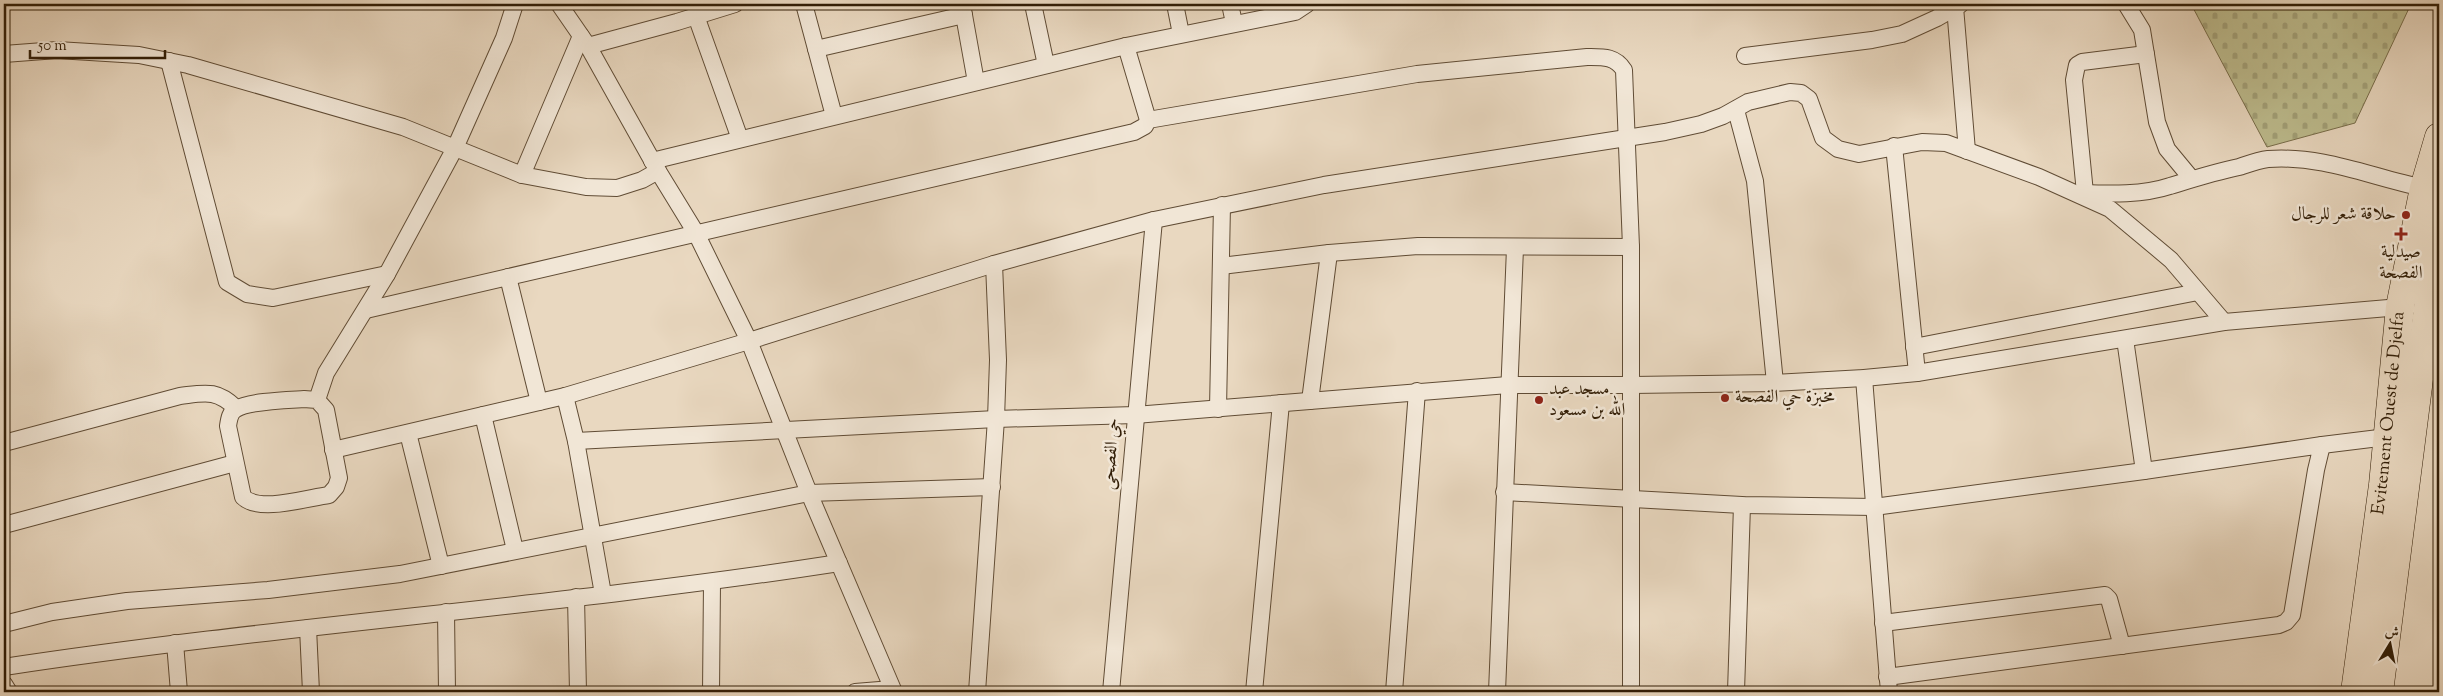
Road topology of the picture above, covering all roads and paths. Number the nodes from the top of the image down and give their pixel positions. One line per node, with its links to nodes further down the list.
1 (515, 4): 31 (street)
2 (559, 4): 15 (street)
3 (735, 4): 12 (street)
4 (804, 4): 17 (street)
5 (1033, 4): 22 (street)
6 (1175, 4): 14 (street)
7 (1230, 4): 13 (street)
8 (1307, 4): 13 (street)
9 (2126, 4): 19 (street)
10 (1958, 5): 20 (street); 32 (street)
11 (963, 10): 17 (street); 23 (street)
12 (696, 16): 15 (street); 29 (street)
13 (1234, 23): 14 (street)
14 (1181, 34): 16 (street)
15 (584, 41): 33 (street); 34 (street)
16 (1126, 46): 22 (street); 26 (street)
17 (816, 49): 25 (street)
18 (4, 54): 21 (street)
19 (2146, 54): 35 (street); 37 (street)
20 (1745, 56)
21 (169, 61): 31 (street); 47 (street)
22 (1046, 65): 23 (street)
23 (976, 82): 25 (street)
24 (1736, 110): 27 (street); 30 (street); 59 (street)
25 (834, 116): 29 (street)
26 (1148, 120): 27 (street); 41 (street)
27 (1627, 137): 38 (street); 42 (street)
28 (2439, 137): 36 (highway, Evitement Ouest de Djelfa)
29 (740, 139): 33 (street)
30 (1894, 146): 32 (street); 56 (street)
31 (455, 148): 34 (street); 47 (street)
32 (1967, 150): 37 (street)
33 (655, 166): 34 (street); 41 (street)
34 (522, 175)
35 (2191, 178): 36 (street); 37 (street)
36 (2424, 188): 50 (highway, Evitement Ouest de Djelfa)
37 (2081, 193): 49 (street)
38 (1222, 205): 39 (street); 46 (street)
39 (1154, 220): 45 (street); 71 (street, حي الفصحى)
40 (2439, 222): 52 (highway, Evitement Ouest de Djelfa)
41 (696, 233): 48 (street); 55 (street)
42 (1631, 247): 43 (street); 61 (street)
43 (1515, 248): 44 (street); 60 (street)
44 (1329, 253): 46 (street); 65 (street)
45 (994, 264): 55 (street); 72 (street)
46 (1220, 266): 69 (street)
47 (387, 274): 51 (street)
48 (508, 277): 51 (street); 66 (street)
49 (2198, 292): 53 (street); 56 (street)
50 (2400, 307): 52 (street); 53 (street); 75 (highway, Evitement Ouest de Djelfa)
51 (366, 310): 64 (street)
52 (2426, 313): 121 (highway, Evitement Ouest de Djelfa)
53 (2224, 322): 54 (street)
54 (2125, 339): 57 (street); 81 (street)
55 (749, 341): 63 (street); 73 (street)
56 (1914, 347): 57 (street)
57 (1917, 373): 58 (street)
58 (1864, 378): 59 (street); 87 (street)
59 (1775, 383): 61 (street)
60 (1508, 384): 61 (street); 62 (street); 83 (street)
61 (1632, 385): 85 (street)
62 (1417, 391): 65 (street); 116 (street)
63 (565, 396): 66 (street); 76 (street)
64 (317, 400): 68 (street); 79 (street)
65 (1310, 401): 67 (street)
66 (539, 402): 70 (street)
67 (1280, 404): 69 (street); 115 (street)
68 (236, 408): 77 (street); 80 (street)
69 (1218, 408): 71 (street)
70 (483, 415): 74 (street); 90 (street)
71 (1135, 415): 72 (street); 114 (street, حي الفصحى)
72 (996, 419): 73 (street); 82 (street)
73 (785, 431): 76 (street); 84 (street)
74 (408, 433): 79 (street); 92 (street)
75 (2387, 437): 78 (street); 120 (highway, Evitement Ouest de Djelfa)
76 (576, 440): 89 (street)
77 (4, 443)
78 (2322, 445): 81 (street); 101 (street)
79 (333, 450): 80 (street)
80 (235, 462): 88 (street)
81 (2144, 471): 87 (street)
82 (992, 487): 84 (street); 113 (street)
83 (1504, 492): 85 (street); 117 (street)
84 (809, 494): 89 (street); 91 (street)
85 (1632, 500): 86 (street); 118 (street)
86 (1742, 505): 87 (street); 119 (street)
87 (1874, 507): 97 (street)
88 (4, 525)
89 (592, 535): 90 (street); 94 (street)
90 (515, 550): 92 (street)
91 (839, 563): 93 (street); 105 (street)
92 (441, 566): 98 (street)
93 (712, 583): 94 (street); 111 (street)
94 (602, 594): 95 (street)
95 (576, 597): 96 (street); 110 (street)
96 (446, 612): 99 (street); 109 (street)
97 (1883, 623): 101 (street); 104 (street)
98 (4, 624)
99 (308, 628): 100 (street); 108 (street)
100 (174, 643): 102 (street); 107 (street)
101 (2122, 646): 104 (street)
102 (4, 667)
103 (4, 684): 106 (street)
104 (1888, 685)
105 (893, 691): 112 (street)
106 (9, 692)
107 (180, 692)
108 (311, 692)
109 (447, 692)
110 (578, 692)
111 (711, 692)
112 (855, 692)
113 (977, 692)
114 (1111, 692)
115 (1254, 692)
116 (1394, 692)
117 (1497, 692)
118 (1631, 692)
119 (1736, 692)
120 (2355, 692)
121 (2379, 692)

